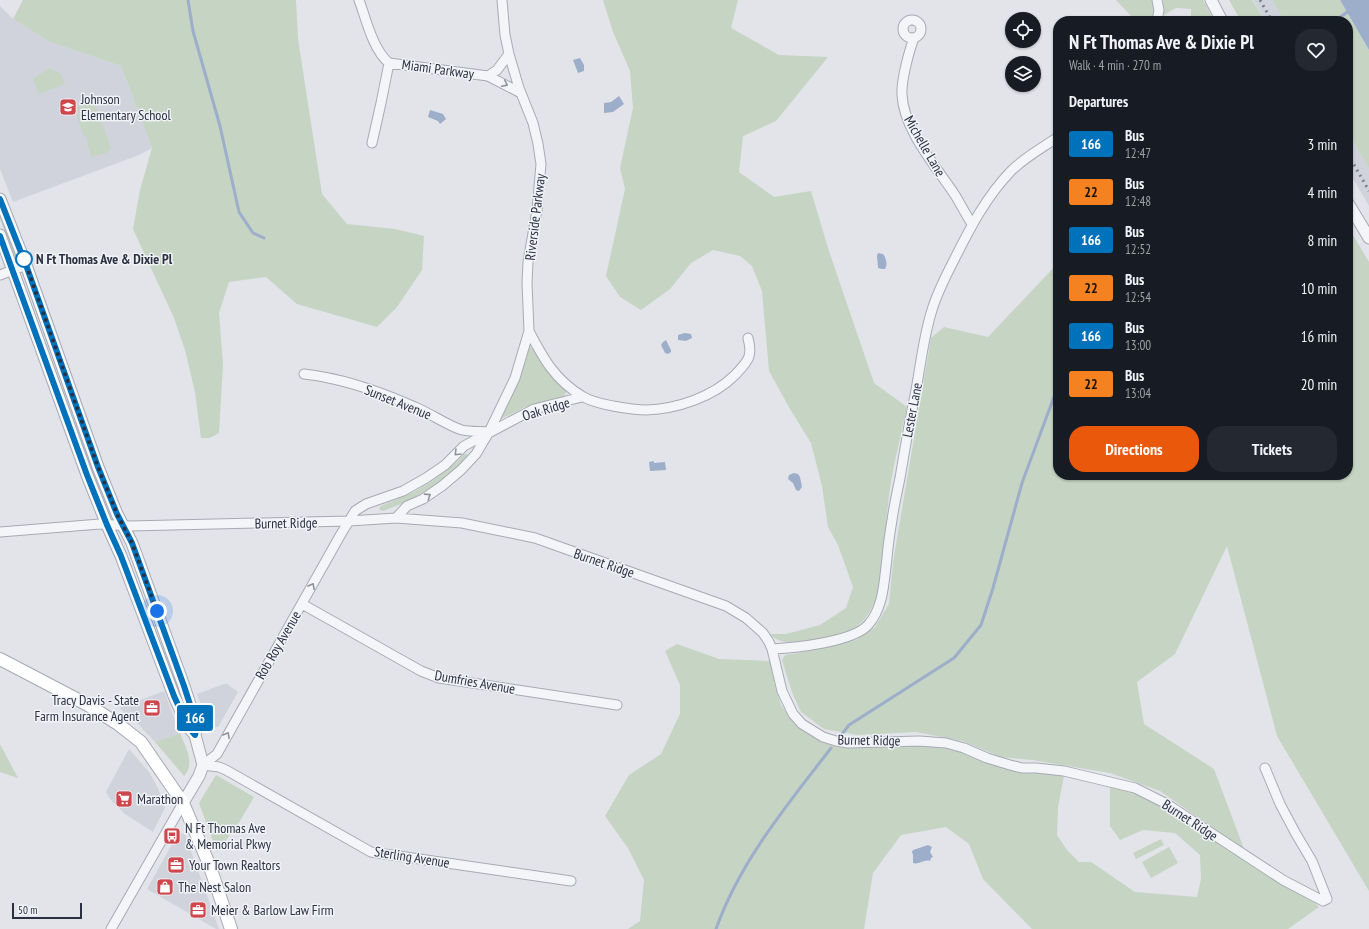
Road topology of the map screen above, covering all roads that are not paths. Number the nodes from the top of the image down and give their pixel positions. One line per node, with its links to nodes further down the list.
1 (359, 0): 9 (street, Miami Parkway)
2 (502, 0): 8 (street, Riverside Parkway)
3 (1157, 0): 5 (street)
4 (1211, 0): 6 (street)
5 (1157, 16)
6 (1219, 16)
7 (914, 38): 16 (street, Michelle Lane)
8 (509, 54): 10 (street, Miami Parkway); 11 (street, Riverside Parkway)
9 (389, 63): 10 (street, Miami Parkway); 13 (street, Miami Parkway)
10 (488, 76): 11 (street, Miami Parkway, one-way to 11)
11 (521, 93): 22 (street, Riverside Parkway)
12 (1053, 140): 16 (street, Lester Lane)
13 (372, 143)
14 (0, 199): 19 (street)
15 (1353, 211): 18 (street)
16 (972, 224): 33 (street, Lester Lane)
17 (0, 236): 20 (street)
18 (1369, 238)
19 (26, 265): 20 (street); 30 (street)
20 (13, 271): 21 (street); 29 (street)
21 (0, 275)
22 (529, 331): 25 (street, Oak Ridge); 26 (street, Riverside Parkway)
23 (748, 338): 25 (street, Oak Ridge)
24 (304, 374): 26 (street, Sunset Avenue)
25 (582, 397): 26 (street, Oak Ridge)
26 (489, 432): 27 (street, Riverside Parkway, one-way to 26); 28 (street, one-way to 28)
27 (396, 518): 28 (street, Burnet Ridge); 33 (street, Burnet Ridge)
28 (349, 521): 30 (street, Burnet Ridge); 32 (street, Rob Roy Avenue, one-way to 28)
29 (107, 525): 30 (street, Burnet Ridge); 31 (street, Burnet Ridge); 36 (street)
30 (123, 526): 36 (street)
31 (0, 532)
32 (302, 604): 35 (street, Dumfries Avenue); 37 (street, Rob Roy Avenue, one-way to 32)
33 (772, 649): 38 (street, Burnet Ridge)
34 (0, 659): 39 (main road)
35 (617, 705)
36 (195, 735): 37 (street)
37 (203, 765): 39 (street); 40 (street, Sterling Avenue)
38 (1265, 768)
39 (183, 803): 41 (street); 42 (main road)
40 (571, 881)
41 (112, 929)
42 (231, 929)

